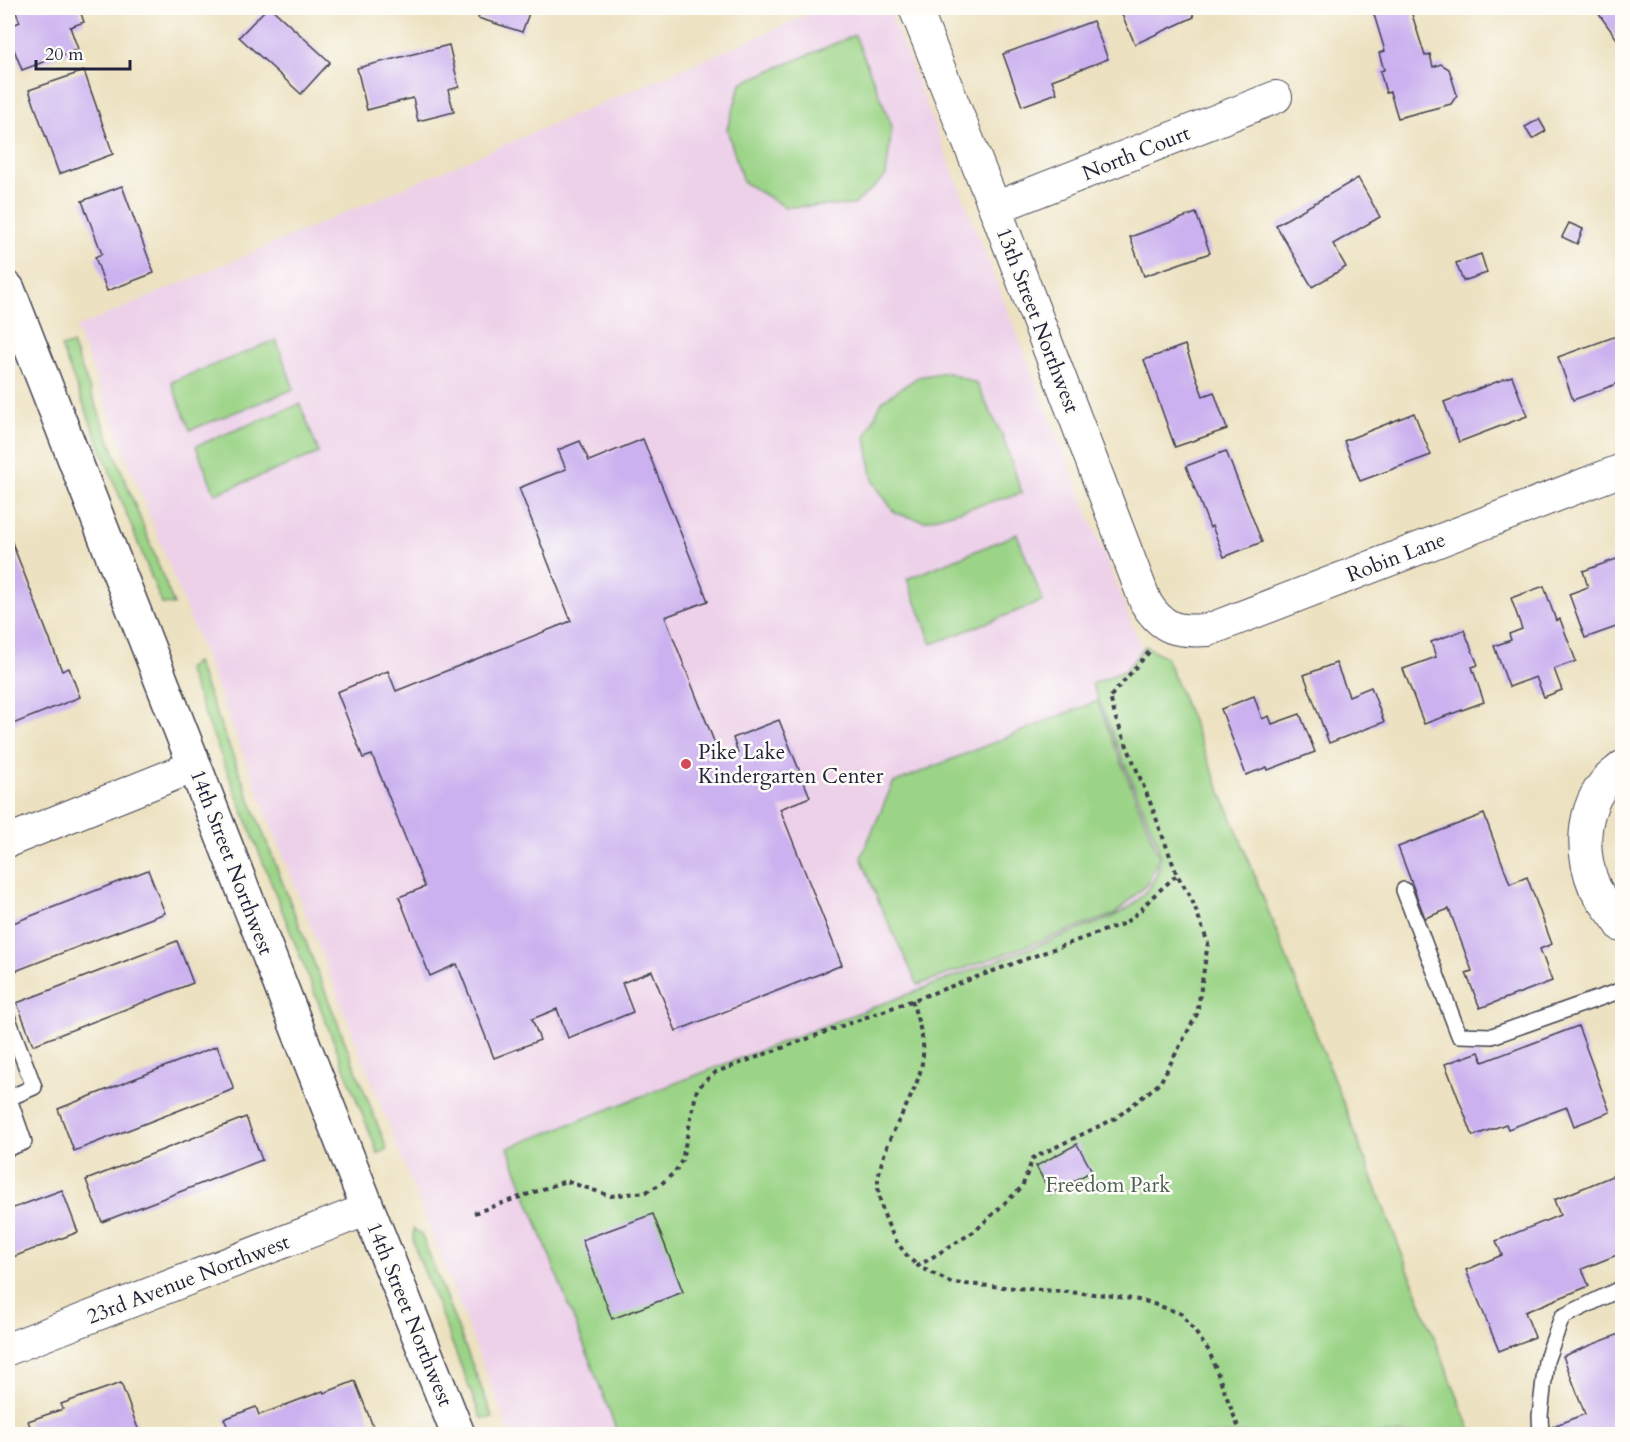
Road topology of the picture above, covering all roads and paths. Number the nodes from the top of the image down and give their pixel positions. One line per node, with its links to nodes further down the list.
1 (915, 8): 3 (street, 13th Street Northwest)
2 (1276, 97): 3 (street, North Court)
3 (995, 208): 7 (street, 13th Street Northwest)
4 (8, 289): 5 (street, 14th Street Northwest)
5 (15, 328): 8 (street, 14th Street Northwest)
6 (1623, 470): 7 (street, Robin Lane)
7 (1168, 626): 11 (path)
8 (195, 766): 10 (street); 19 (street, 14th Street Northwest)
9 (1623, 767): 13 (street)
10 (8, 841)
11 (1178, 875): 15 (path); 21 (path)
12 (1404, 890): 14 (lane)
13 (1623, 926)
14 (1623, 990)
15 (912, 1000): 20 (path); 21 (path)
16 (8, 1019): 17 (lane)
17 (8, 1097): 18 (lane)
18 (8, 1148)
19 (368, 1209): 23 (street, 23rd Avenue Northwest); 24 (street, 14th Street Northwest)
20 (474, 1213)
21 (918, 1266): 25 (path)
22 (1623, 1288): 26 (lane)
23 (8, 1349)
24 (458, 1434)
25 (1241, 1434)
26 (1541, 1434)

